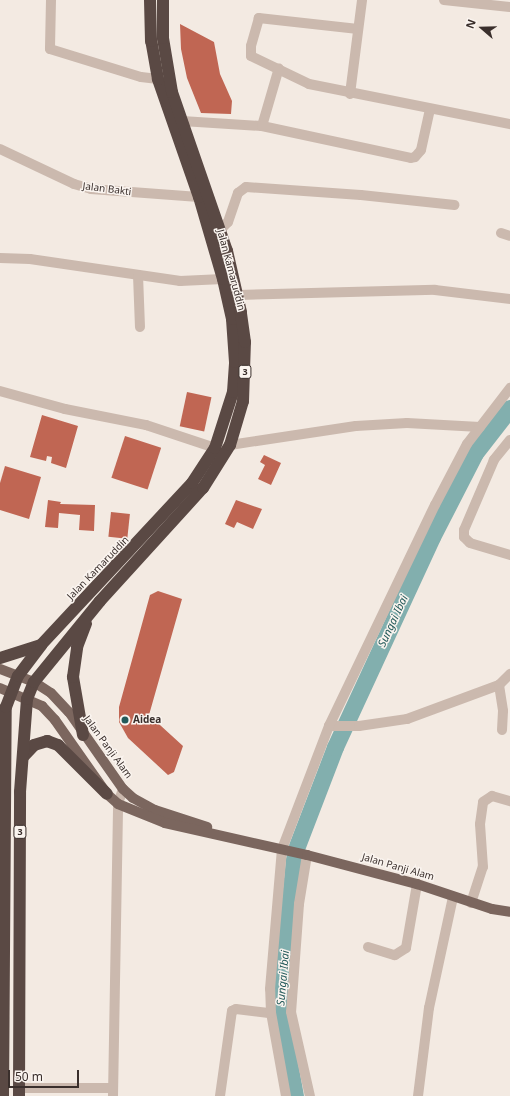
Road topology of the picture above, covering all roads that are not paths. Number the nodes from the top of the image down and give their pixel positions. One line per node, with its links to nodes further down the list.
1 (51, 0): 9 (street)
2 (150, 0): 9 (highway, Jalan Kamaruddin / 3)
3 (163, 0): 12 (highway, Jalan Kamaruddin / 3)
4 (444, 0): 6 (street)
5 (361, 1): 7 (street)
6 (510, 7)
7 (358, 29): 8 (street); 10 (street)
8 (279, 68): 10 (street); 14 (street)
9 (158, 79): 16 (highway, Jalan Kamaruddin / 3)
10 (350, 94): 11 (street)
11 (430, 109): 13 (street); 14 (street)
12 (182, 121): 14 (street); 18 (highway, Jalan Kamaruddin / 3)
13 (510, 124)
14 (262, 126)
15 (0, 149): 16 (street, Jalan Bakti)
16 (199, 197): 21 (highway, Jalan Kamaruddin / 3)
17 (454, 205): 18 (street)
18 (220, 230): 22 (highway, Jalan Kamaruddin / 3)
19 (0, 258): 20 (street)
20 (138, 275): 21 (street); 24 (street)
21 (223, 279): 30 (highway, Jalan Kamaruddin / 3)
22 (238, 295): 23 (street); 29 (highway, Jalan Kamaruddin / 3)
23 (510, 299)
24 (140, 327)
25 (510, 388): 27 (street)
26 (0, 391): 30 (street)
27 (480, 427): 29 (street); 42 (street)
28 (510, 440): 31 (street)
29 (230, 445): 32 (highway, Jalan Kamaruddin / 3)
30 (215, 448): 33 (highway, Jalan Kamaruddin / 3)
31 (510, 555)
32 (100, 600): 38 (highway, Jalan Kamaruddin / 3); 44 (highway)
33 (41, 645): 34 (highway); 37 (highway, Jalan Kamaruddin / 3)
34 (0, 658)
35 (0, 669): 37 (main road, Jalan Panji Alam)
36 (510, 674): 39 (street)
37 (18, 676): 38 (main road, Jalan Panji Alam); 40 (highway, Jalan Kamaruddin / 3)
38 (34, 682): 41 (highway, 3); 44 (main road, Jalan Panji Alam)
39 (499, 685): 42 (street); 43 (street)
40 (6, 690): 41 (main road, Jalan Panji Alam); 51 (highway, 3)
41 (27, 699): 46 (highway, 3); 48 (main road, Jalan Panji Alam)
42 (330, 726): 53 (street)
43 (502, 730)
44 (83, 734): 47 (main road, Jalan Panji Alam)
45 (0, 752): 51 (highway)
46 (23, 757): 48 (highway); 61 (highway, 3)
47 (123, 789): 50 (street); 52 (main road, Jalan Panji Alam)
48 (107, 794): 50 (main road, Jalan Panji Alam)
49 (510, 801): 57 (street)
50 (118, 804): 52 (main road, Jalan Panji Alam); 62 (street)
51 (6, 805): 63 (highway, 3)
52 (256, 843): 53 (main road, Jalan Panji Alam)
53 (282, 849): 54 (main road, Jalan Panji Alam); 60 (street)
54 (307, 855): 55 (main road, Jalan Panji Alam); 66 (street)
55 (417, 884): 56 (main road, Jalan Panji Alam); 59 (street)
56 (453, 897): 57 (main road, Jalan Panji Alam); 67 (street)
57 (471, 903): 58 (main road, Jalan Panji Alam)
58 (510, 912)
59 (368, 947)
60 (271, 1013): 64 (street); 65 (street)
61 (19, 1092): 62 (street)
62 (113, 1092)
63 (3, 1096)
64 (220, 1096)
65 (286, 1096)
66 (310, 1096)
67 (418, 1096)

